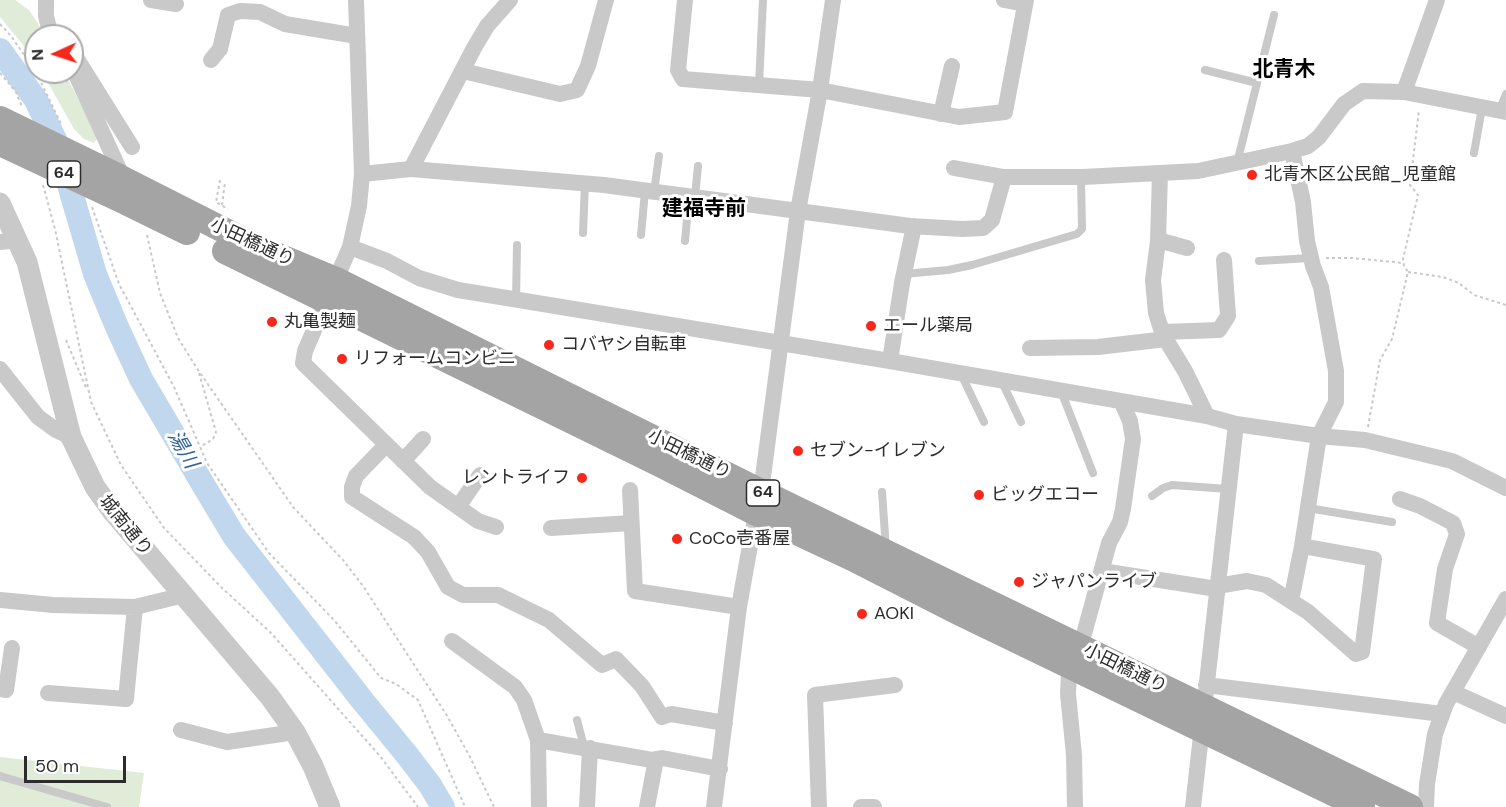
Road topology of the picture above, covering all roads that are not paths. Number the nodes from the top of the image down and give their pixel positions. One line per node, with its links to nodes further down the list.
1 (45, 0): 14 (street)
2 (151, 0): 12 (street)
3 (356, 0): 17 (street)
4 (510, 0): 22 (street)
5 (606, 0): 22 (street)
6 (685, 0): 25 (street)
7 (763, 0): 25 (lane)
8 (833, 0): 26 (street)
9 (1004, 0): 11 (street)
10 (1437, 0): 27 (street)
11 (1026, 2): 31 (street)
12 (176, 4)
13 (1274, 15): 23 (lane)
14 (47, 20): 15 (street); 16 (street)
15 (49, 24)
16 (55, 24)
17 (357, 36): 18 (street); 42 (street)
18 (211, 60)
19 (952, 66): 31 (street)
20 (84, 70): 32 (street)
21 (1205, 70): 23 (lane)
22 (463, 71): 40 (street)
23 (1257, 83): 37 (lane)
24 (80, 84): 46 (street)
25 (759, 85): 26 (street)
26 (820, 90): 31 (street); 50 (street)
27 (1404, 92): 29 (street); 33 (street)
28 (1506, 94): 29 (lane)
29 (1496, 110): 35 (lane)
30 (11, 114): 46 (main road, 小田橋通り / 64, bridge)
31 (941, 114)
32 (132, 147)
33 (1292, 151): 37 (street); 60 (street)
34 (6, 152): 46 (main road, 小田橋通り / 64, bridge)
35 (1474, 153)
36 (659, 156): 47 (lane)
37 (1237, 164): 41 (street)
38 (698, 166): 48 (lane)
39 (954, 168): 43 (street)
40 (411, 169): 42 (street); 45 (street)
41 (1160, 173): 44 (street); 54 (street)
42 (362, 174): 58 (street)
43 (1004, 177): 44 (street); 51 (street)
44 (1081, 177): 63 (lane)
45 (585, 183): 47 (street); 52 (lane)
46 (123, 187): 64 (main road, 小田橋通り / 64)
47 (649, 191): 48 (street); 53 (lane)
48 (692, 197): 50 (street); 56 (lane)
49 (0, 203): 55 (street, 城南通り)
50 (798, 211): 51 (street); 67 (street)
51 (914, 226): 63 (street)
52 (583, 233)
53 (641, 235)
54 (1158, 240): 59 (street); 66 (street)
55 (9, 241): 80 (street, 城南通り)
56 (685, 241)
57 (517, 245): 65 (lane)
58 (350, 247): 64 (street); 65 (street)
59 (1187, 248)
60 (1311, 258): 62 (lane); 79 (street)
61 (1224, 260): 66 (street)
62 (1259, 261)
63 (904, 274): 69 (street)
64 (331, 290): 82 (street); 92 (main road, 小田橋通り / 64)
65 (516, 300): 67 (street)
66 (1164, 336): 68 (street); 75 (street)
67 (779, 344): 69 (street); 92 (street)
68 (1030, 348)
69 (890, 361): 71 (street)
70 (0, 369): 80 (street)
71 (961, 373): 72 (street); 76 (lane)
72 (1000, 380): 73 (street); 77 (lane)
73 (1061, 391): 74 (street); 84 (lane)
74 (1121, 401): 75 (street); 101 (street)
75 (1207, 416): 78 (street)
76 (984, 422)
77 (1021, 422)
78 (1236, 424): 79 (street); 87 (street)
79 (1319, 436): 86 (street); 94 (street)
80 (71, 437): 103 (street, 城南通り)
81 (423, 439): 83 (street)
82 (386, 445): 83 (street); 121 (street)
83 (402, 461): 93 (street)
84 (1093, 473)
85 (480, 475): 93 (street)
86 (1506, 488)
87 (1228, 489): 90 (lane); 102 (street)
88 (630, 490): 96 (street)
89 (882, 492): 100 (lane)
90 (1152, 496)
91 (1401, 500): 110 (street)
92 (759, 502): 100 (main road, 小田橋通り / 64); 108 (street); 112 (main road, 小田橋通り / 64)
93 (458, 507): 97 (street)
94 (1308, 508): 95 (lane); 99 (street)
95 (1392, 522)
96 (631, 523): 98 (street); 108 (street)
97 (496, 527)
98 (551, 528)
99 (1302, 546): 106 (street); 106 (street)
100 (886, 552): 112 (main road, 小田橋通り / 64)
101 (1102, 571): 102 (street); 112 (street)
102 (1217, 587): 106 (street); 117 (street)
103 (182, 594): 107 (street); 123 (street, 城南通り)
104 (1506, 599): 110 (street)
105 (0, 600): 107 (street)
106 (1291, 601)
107 (135, 606): 116 (street)
108 (739, 607): 121 (street)
109 (452, 641): 124 (street)
110 (1479, 647): 115 (street)
111 (12, 648): 114 (street)
112 (1075, 657): 117 (main road, 小田橋通り / 64); 138 (street)
113 (895, 685): 135 (street)
114 (0, 689)
115 (1453, 692): 118 (street); 119 (street)
116 (48, 693)
117 (1204, 707): 118 (street); 139 (street); 140 (main road, 小田橋通り / 64); 141 (main road, 小田橋通り / 64)
118 (1442, 714): 142 (street)
119 (1506, 716)
120 (577, 720): 125 (lane)
121 (725, 723): 127 (street)
122 (181, 730): 123 (street)
123 (295, 732): 130 (street, 城南通り)
124 (538, 740): 125 (street); 131 (street)
125 (587, 748): 126 (street); 132 (street)
126 (656, 759): 127 (street); 133 (street)
127 (720, 768): 134 (street)
128 (0, 776): 129 (lane)
129 (107, 807)
130 (330, 807)
131 (539, 807)
132 (587, 807)
133 (646, 807)
134 (714, 807)
135 (819, 807)
136 (861, 807): 137 (street)
137 (874, 807)
138 (1075, 807)
139 (1193, 807)
140 (1362, 807)
141 (1410, 807)
142 (1426, 807)

